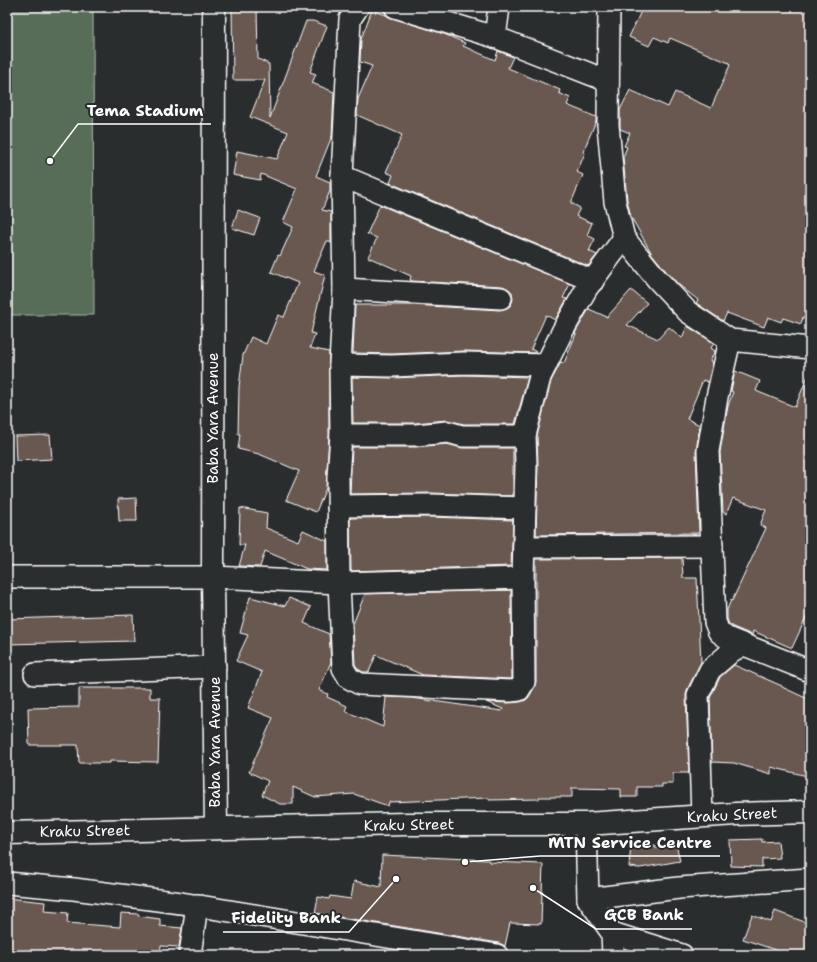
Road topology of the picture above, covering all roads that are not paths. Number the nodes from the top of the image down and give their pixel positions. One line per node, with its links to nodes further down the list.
1 (214, 7): 24 (main road, Baba Yara Avenue)
2 (358, 7): 8 (street)
3 (395, 7): 6 (street)
4 (500, 7): 6 (street)
5 (609, 7): 7 (street)
6 (495, 37): 7 (street)
7 (608, 80): 9 (street)
8 (342, 176): 10 (street); 11 (street)
9 (624, 238): 10 (street); 13 (street)
10 (593, 281): 16 (street)
11 (344, 289): 12 (street); 15 (street)
12 (501, 298)
13 (730, 340): 14 (street); 21 (street)
14 (810, 348)
15 (340, 365): 16 (street); 17 (street)
16 (546, 365): 18 (street)
17 (341, 435): 18 (street); 19 (street)
18 (525, 435): 20 (street)
19 (338, 506): 20 (street); 26 (street)
20 (525, 508): 22 (street)
21 (712, 546): 22 (street); 27 (street)
22 (524, 547): 25 (street)
23 (7, 577): 24 (street)
24 (213, 577): 26 (street); 28 (main road, Baba Yara Avenue)
25 (523, 578): 26 (street); 26 (street)
26 (339, 583)
27 (743, 645): 29 (street); 32 (street)
28 (215, 667): 30 (street); 34 (main road, Baba Yara Avenue)
29 (810, 671)
30 (35, 674)
31 (810, 812): 32 (main road, Kraku Street)
32 (702, 816): 33 (main road, Kraku Street)
33 (586, 824): 34 (main road, Kraku Street); 38 (street)
34 (216, 828): 35 (main road, Kraku Street)
35 (7, 833)
36 (810, 879): 38 (street)
37 (7, 883): 39 (street)
38 (588, 899): 40 (street)
39 (197, 906): 41 (street); 42 (street)
40 (612, 933): 43 (street); 44 (street)
41 (190, 955)
42 (497, 955)
43 (613, 955)
44 (682, 955)

